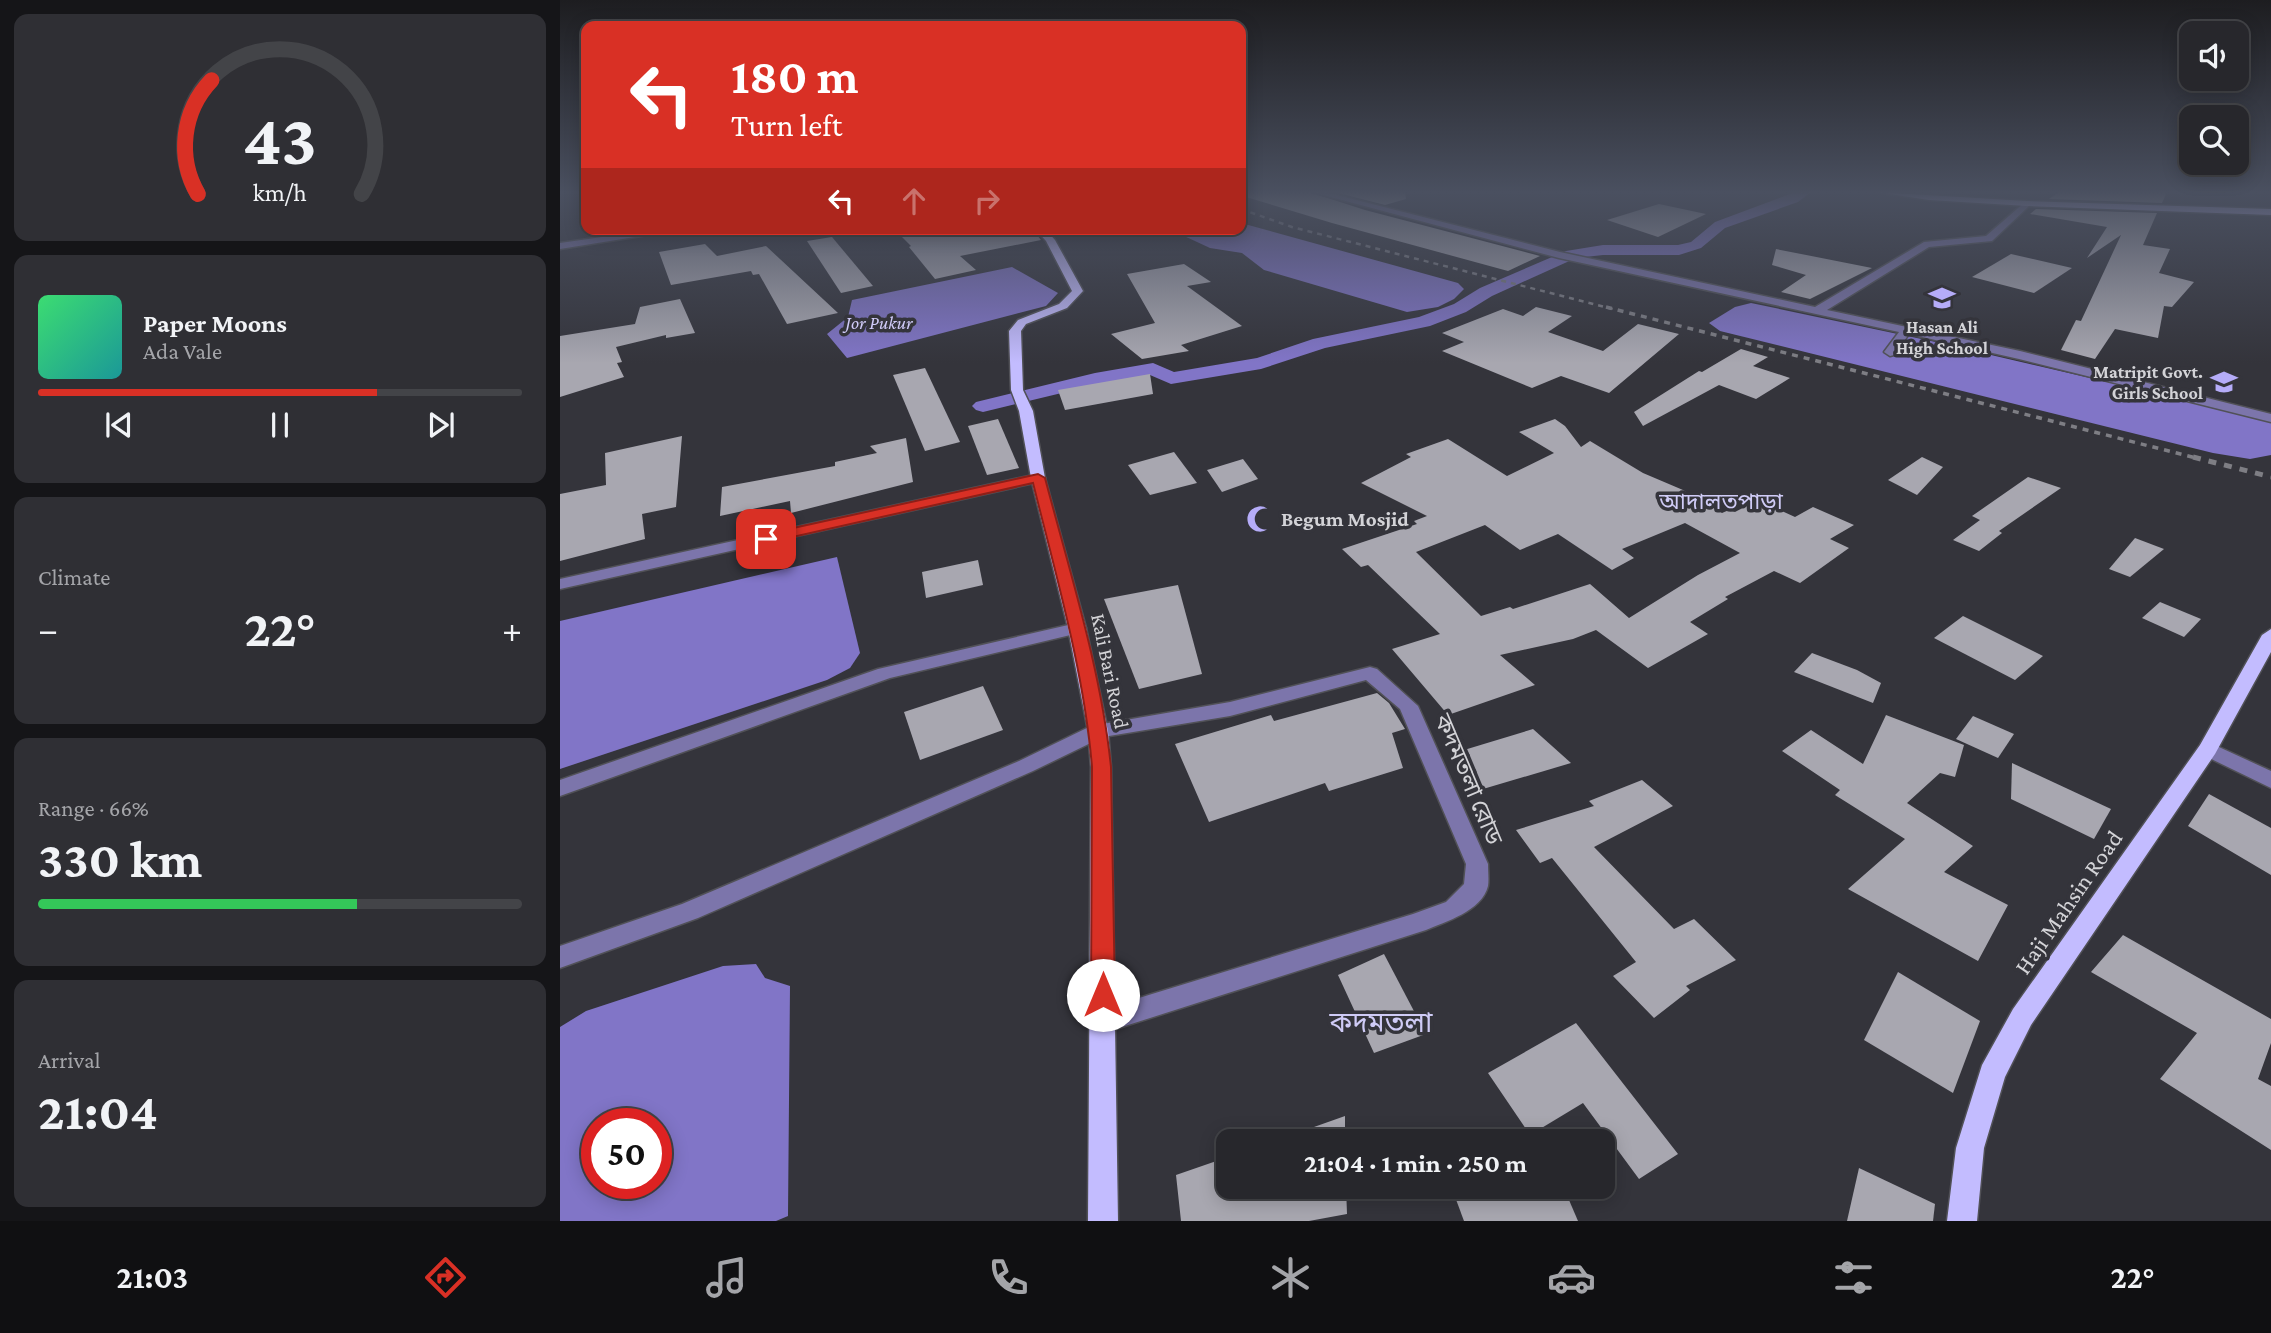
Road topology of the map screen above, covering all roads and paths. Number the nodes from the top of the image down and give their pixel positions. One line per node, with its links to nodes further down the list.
1 (1055, 249): 8 (main road, Kali Bari Road)
2 (1536, 249): 4 (street)
3 (1919, 249): 4 (street)
4 (1817, 311): 5 (street)
5 (1906, 331): 6 (street); 7 (street)
6 (1890, 352)
7 (2271, 418)
8 (1038, 478): 9 (street); 10 (main road, Kali Bari Road)
9 (560, 583)
10 (1077, 628): 12 (main road, Kali Bari Road); 15 (street)
11 (2271, 635): 13 (main road, Haji Mahsin Road)
12 (1098, 731): 16 (street); 17 (main road, Kali Bari Road); 17 (street, কদমতলা রোড)
13 (2208, 749): 14 (street); 19 (main road, Haji Mahsin Road)
14 (2271, 780)
15 (560, 788)
16 (560, 957)
17 (1103, 1021): 18 (main road, Kali Bari Road)
18 (1103, 1221)
19 (1962, 1221)

